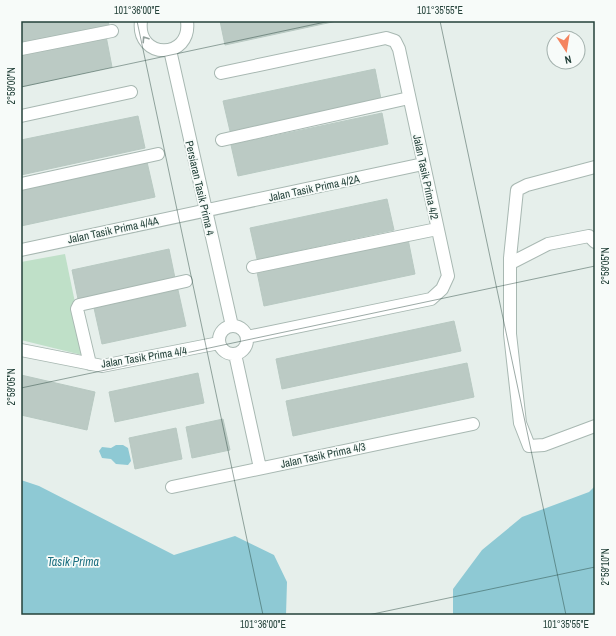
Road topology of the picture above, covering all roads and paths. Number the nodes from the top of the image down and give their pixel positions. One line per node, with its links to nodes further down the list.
1 (141, 21): 5 (street, one-way to 1)
2 (187, 21): 5 (street)
3 (112, 31): 4 (street)
4 (21, 50)
5 (170, 50): 15 (street, Persiaran Tasik Prima 4)
6 (221, 73): 8 (street, Jalan Tasik Prima 4/2)
7 (131, 92): 9 (street)
8 (409, 98): 10 (street); 12 (street, Jalan Tasik Prima 4/2)
9 (21, 116)
10 (222, 140)
11 (158, 154): 14 (street)
12 (423, 164): 15 (street, Jalan Tasik Prima 4/2A); 16 (street, Jalan Tasik Prima 4/2)
13 (595, 167): 19 (street)
14 (21, 184)
15 (205, 211): 18 (street, Jalan Tasik Prima 4/4A); 22 (street, Persiaran Tasik Prima 4)
16 (437, 229): 20 (street); 23 (street, Jalan Tasik Prima 4/2)
17 (595, 242): 19 (street)
18 (21, 250)
19 (510, 262): 29 (street)
20 (253, 267)
21 (186, 281): 27 (street)
22 (232, 326): 23 (street); 24 (street)
23 (247, 337): 26 (street)
24 (219, 344): 26 (street); 27 (street, Jalan Tasik Prima 4/4)
25 (21, 350): 27 (street, Jalan Tasik Prima 4/4)
26 (235, 354): 30 (street)
27 (90, 364)
28 (473, 424): 30 (street, Jalan Tasik Prima 4/3)
29 (595, 426)
30 (260, 468): 31 (street, Jalan Tasik Prima 4/3)
31 (172, 487)

